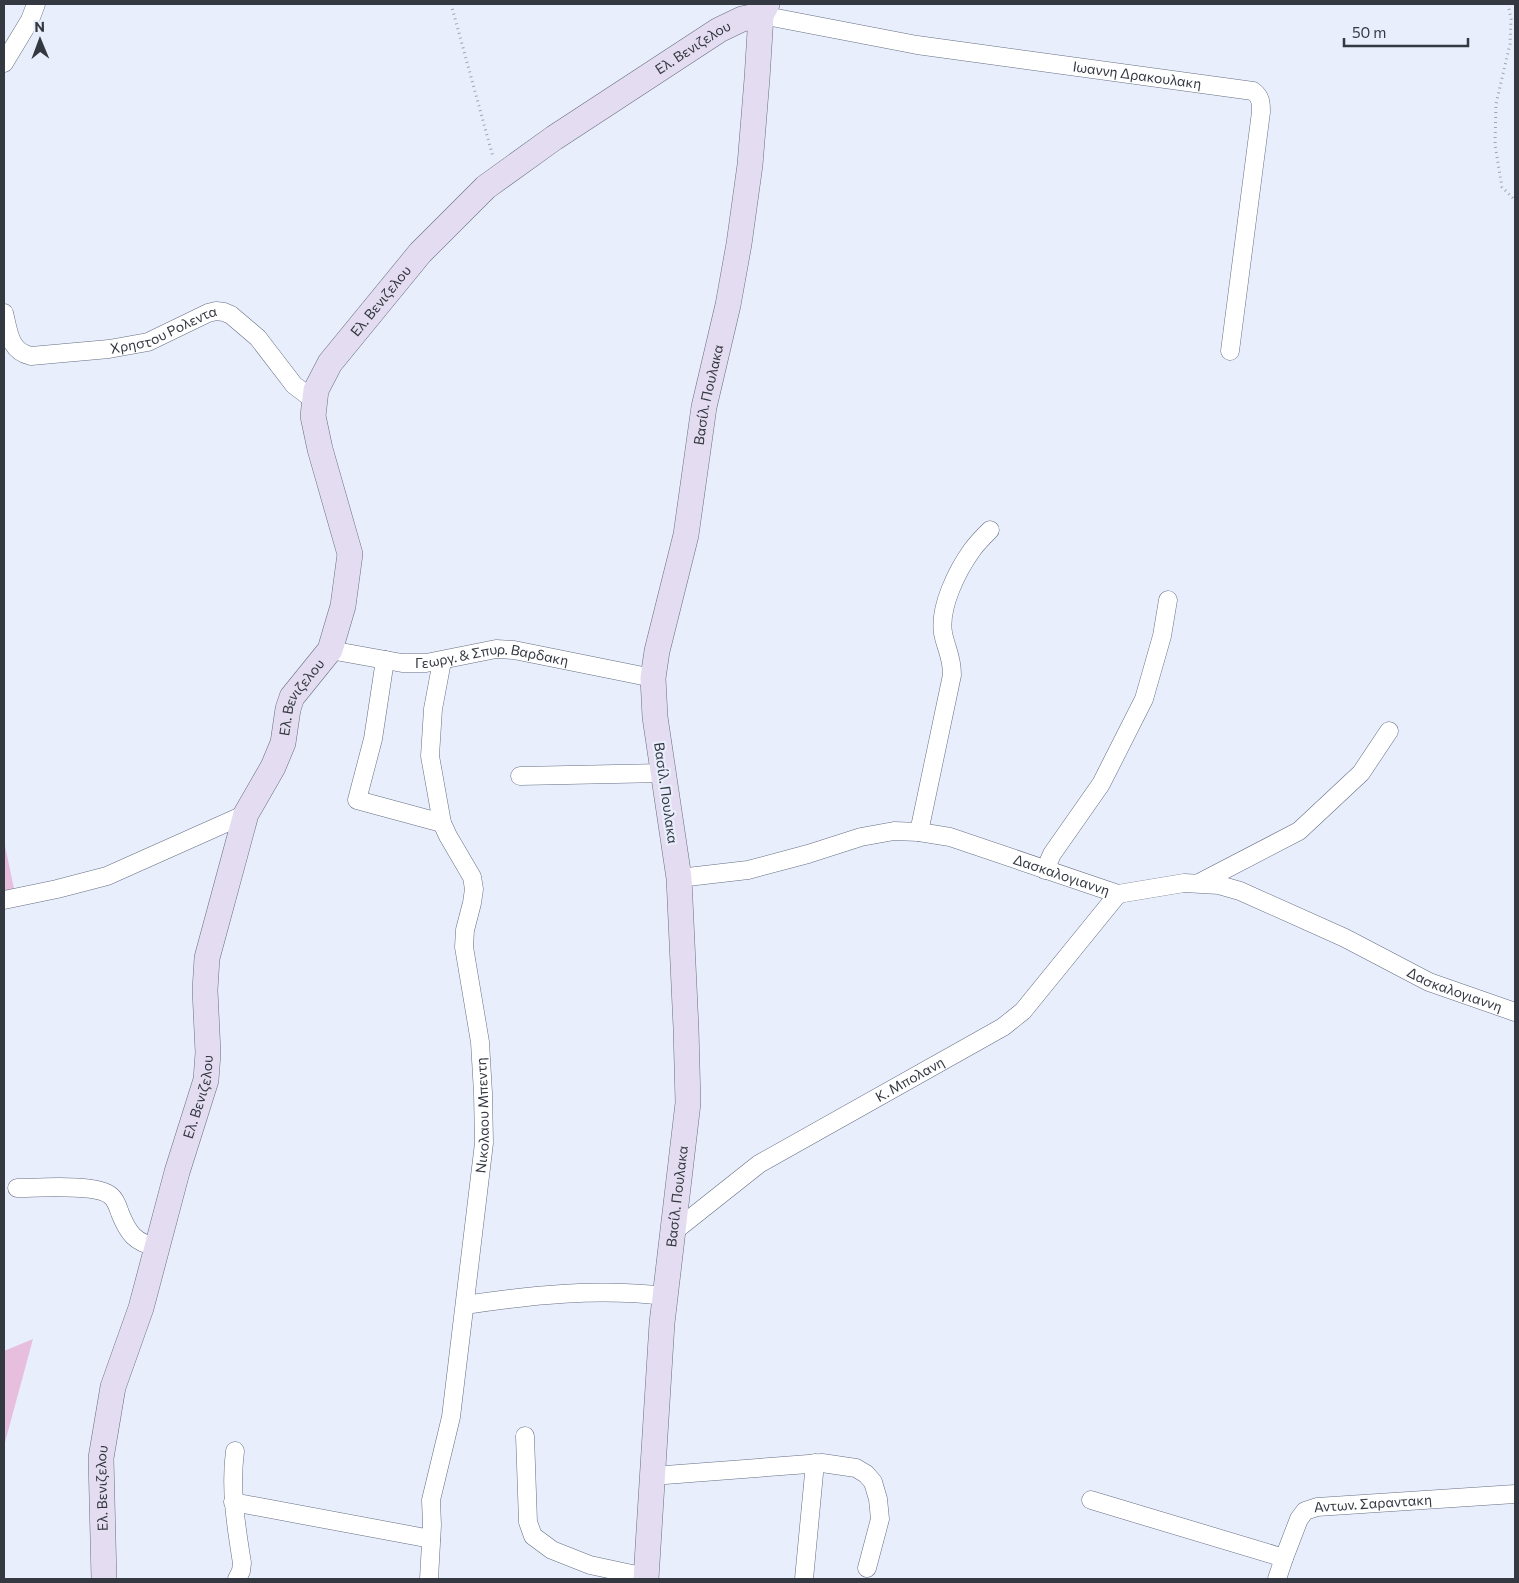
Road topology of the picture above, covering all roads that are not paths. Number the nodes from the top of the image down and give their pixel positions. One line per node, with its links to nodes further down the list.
1 (36, 4): 3 (street)
2 (764, 10): 5 (street, Ιωαννη Δρακουλακη); 6 (street, Ελ. Βενιζελου); 12 (street, Βασίλ. Πουλακα)
3 (4, 63)
4 (4, 313): 6 (street, Χρηστου Ρολεντα)
5 (1230, 351)
6 (315, 401): 9 (street, Ελ. Βενιζελου)
7 (990, 530): 18 (street)
8 (1168, 600): 19 (street)
9 (330, 650): 10 (street, Γεωργ. & Σπυρ. Βαρδακη); 16 (street, Ελ. Βενιζελου)
10 (385, 660): 11 (street, Γεωργ. & Σπυρ. Βαρδακη); 17 (street)
11 (442, 661): 12 (street, Γεωργ. & Σπυρ. Βαρδακη); 17 (street, Νικολαου Μπεντη)
12 (653, 678): 14 (street, Βασίλ. Πουλακα)
13 (1389, 731): 21 (street)
14 (663, 773): 15 (street); 20 (street, Βασίλ. Πουλακα)
15 (520, 776)
16 (246, 814): 23 (street); 27 (street, Ελ. Βενιζελου)
17 (442, 822): 29 (street, Νικολαου Μπεντη)
18 (919, 832): 19 (street, Δασκαλογιαννη); 20 (street, Δασκαλογιαννη)
19 (1045, 870): 22 (street, Δασκαλογιαννη)
20 (679, 878): 26 (street, Βασίλ. Πουλακα)
21 (1198, 883): 22 (street, Δασκαλογιαννη); 24 (street, Δασκαλογιαννη)
22 (1118, 894): 26 (street, Κ. Μπολανη)
23 (4, 900)
24 (1515, 1012)
25 (17, 1188): 27 (street)
26 (672, 1233): 28 (street, Βασίλ. Πουλακα)
27 (157, 1247): 41 (street, Ελ. Βενιζελου)
28 (665, 1296): 29 (street); 33 (street, Βασίλ. Πουλακα)
29 (465, 1305): 37 (street, Νικολαου Μπεντη)
30 (525, 1436): 40 (street)
31 (235, 1451): 36 (street)
32 (815, 1463): 33 (street); 39 (street); 45 (street)
33 (652, 1476): 40 (street, Βασίλ. Πουλακα)
34 (1515, 1494): 38 (street, Αντων. Σαραντακη)
35 (1091, 1500): 38 (street)
36 (233, 1502): 37 (street); 43 (street)
37 (431, 1539): 44 (street, Νικολαου Μπεντη)
38 (1284, 1558): 46 (street, Αντων. Σαραντακη)
39 (867, 1568)
40 (646, 1578)
41 (104, 1579): 42 (street)
42 (111, 1579)
43 (237, 1579)
44 (429, 1579)
45 (804, 1579)
46 (1277, 1579)

